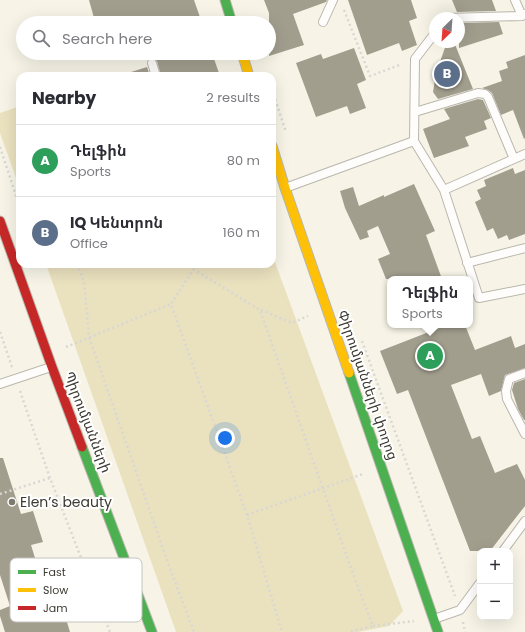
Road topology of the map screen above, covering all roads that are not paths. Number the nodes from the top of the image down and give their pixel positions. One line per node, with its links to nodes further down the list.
1 (225, 0): 5 (street)
2 (333, 0): 7 (lane)
3 (515, 0): 4 (lane)
4 (523, 15): 6 (lane)
5 (230, 16)
6 (465, 17)
7 (323, 22)
8 (429, 41): 13 (lane)
9 (244, 60): 12 (street)
10 (152, 63): 11 (lane)
11 (155, 72)
12 (248, 72)
13 (415, 112): 14 (lane); 17 (lane)
14 (414, 141): 18 (lane); 19 (lane)
15 (525, 154): 17 (lane)
16 (276, 159): 18 (street, Փիրումյանների փողոց)
17 (514, 159): 19 (lane)
18 (285, 188): 37 (street, Փիրումյանների փողոց)
19 (444, 190): 22 (lane)
20 (0, 221): 23 (street, Պիրումյանների)
21 (525, 248): 22 (lane)
22 (467, 263): 25 (lane)
23 (16, 266)
24 (17, 268): 28 (street, Պիրումյանների)
25 (471, 276)
26 (473, 280): 27 (lane)
27 (525, 289)
28 (52, 367): 30 (lane); 34 (street, Պիրումյանների)
29 (525, 373): 31 (lane)
30 (0, 384)
31 (525, 434)
32 (525, 521): 33 (lane)
33 (505, 548)
34 (124, 558)
35 (479, 584): 37 (lane)
36 (142, 606): 38 (street, Պիրումյանների)
37 (433, 619): 39 (street, Փիրումյանների փողոց)
38 (152, 632)
39 (438, 632)

